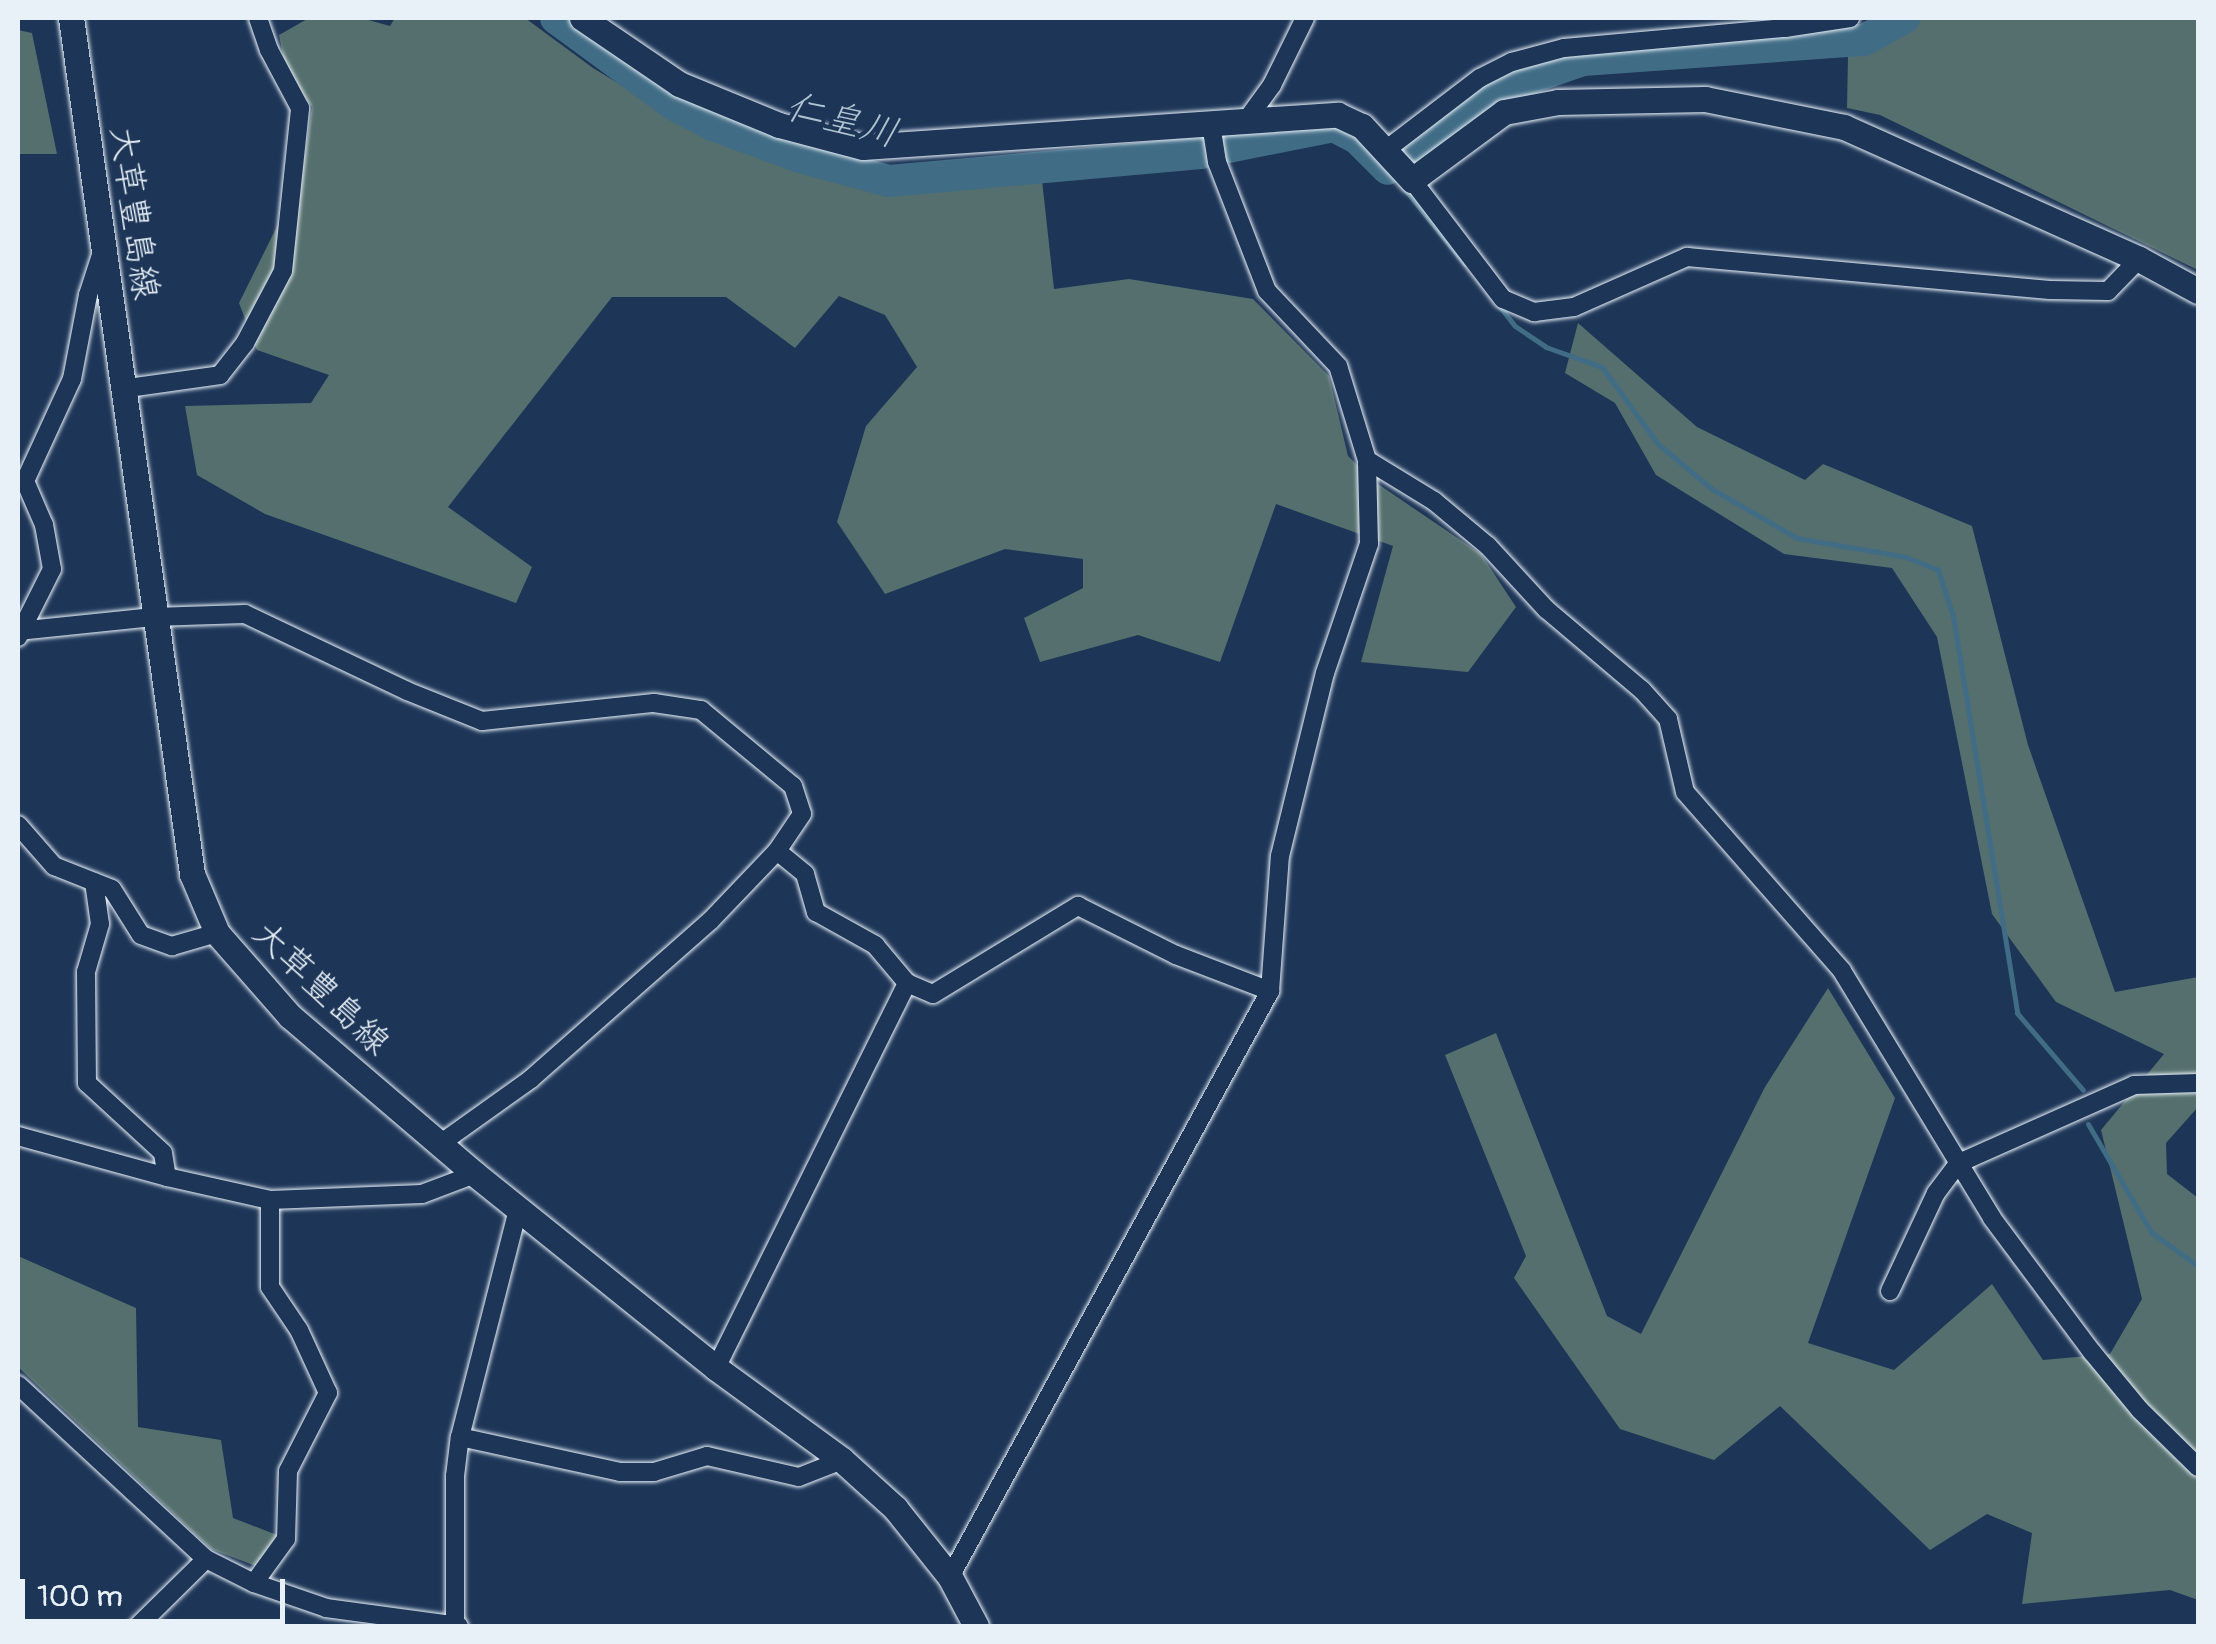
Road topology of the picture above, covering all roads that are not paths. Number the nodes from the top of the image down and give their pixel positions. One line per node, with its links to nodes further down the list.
1 (71, 18): 10 (main road, 大草豊島線)
2 (258, 18): 13 (street)
3 (582, 18): 7 (main road)
4 (1304, 18): 6 (street)
5 (1850, 18): 8 (street)
6 (1245, 122): 7 (main road); 8 (main road)
7 (1212, 126): 14 (street)
8 (1387, 149): 9 (main road)
9 (1412, 180): 11 (main road); 11 (street)
10 (105, 244): 13 (main road, 大草豊島線); 16 (street)
11 (2140, 259): 12 (main road)
12 (2198, 291)
13 (121, 389): 15 (main road, 大草豊島線)
14 (1367, 460): 22 (street); 26 (street)
15 (153, 617): 16 (street); 18 (street); 20 (main road, 大草豊島線)
16 (18, 632)
17 (18, 825): 19 (street)
18 (777, 851): 21 (street); 25 (street)
19 (94, 882): 20 (street); 28 (street)
20 (217, 933): 25 (main road, 大草豊島線)
21 (907, 983): 22 (street); 32 (street)
22 (1270, 991): 38 (street)
23 (2198, 1083): 26 (street)
24 (18, 1136): 28 (street)
25 (440, 1144): 27 (main road, 大草豊島線)
26 (1959, 1163): 31 (street); 36 (street)
27 (474, 1174): 29 (street); 30 (main road, 大草豊島線)
28 (166, 1178): 29 (street)
29 (270, 1200): 39 (street)
30 (518, 1210): 32 (main road, 大草豊島線); 34 (street)
31 (1890, 1291)
32 (716, 1368): 35 (main road, 大草豊島線)
33 (18, 1385): 37 (street)
34 (460, 1437): 35 (street); 41 (street)
35 (842, 1460): 38 (main road, 大草豊島線)
36 (2198, 1467)
37 (206, 1558): 39 (street); 40 (street)
38 (950, 1577): 42 (main road, 大草豊島線)
39 (254, 1583): 41 (street)
40 (138, 1626)
41 (456, 1626)
42 (976, 1626)

